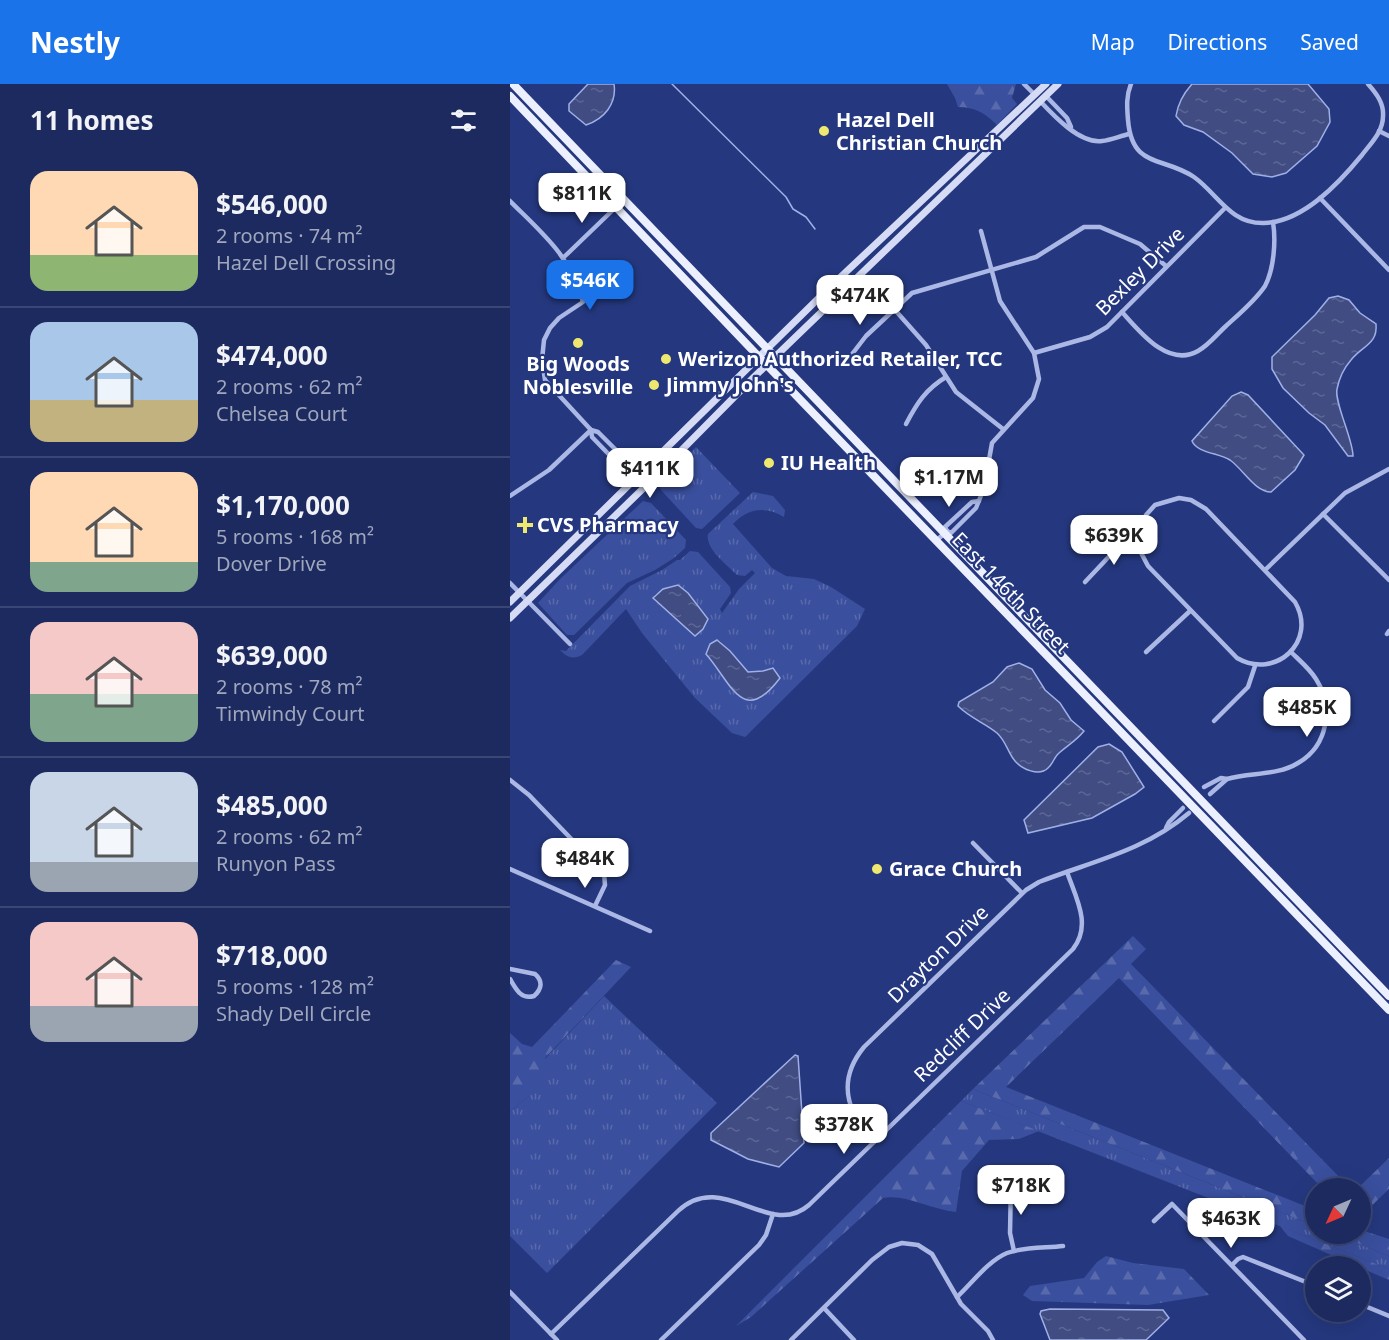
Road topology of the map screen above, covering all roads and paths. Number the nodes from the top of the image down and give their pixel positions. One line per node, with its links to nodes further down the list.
1 (513, 84): 24 (main road, East 146th Street)
2 (1024, 84): 7 (street)
3 (1046, 84): 7 (main road)
4 (1058, 84): 7 (main road)
5 (1131, 84): 10 (street)
6 (1368, 84): 9 (street)
7 (1039, 93): 10 (street); 24 (main road); 27 (main road)
8 (510, 96): 14 (main road, East 146th Street)
9 (1379, 131): 11 (street); 12 (street)
10 (1129, 134): 15 (street)
11 (1389, 136)
12 (1320, 198): 16 (street); 21 (street)
13 (510, 201): 18 (street)
14 (616, 207): 18 (street); 26 (main road, East 146th Street)
15 (1225, 208): 16 (street); 19 (street, Bexley Drive)
16 (1273, 222): 23 (street)
17 (981, 231): 20 (street)
18 (564, 257): 33 (street)
19 (1166, 266): 20 (street); 23 (street, Bexley Drive)
20 (991, 270): 22 (street); 25 (street)
21 (1389, 270)
22 (895, 310): 28 (street); 30 (street)
23 (1122, 312): 25 (street, Bexley Drive)
24 (767, 349): 26 (main road); 27 (main road, East 146th Street)
25 (1034, 353): 32 (street)
26 (759, 357): 29 (main road, East 146th Street); 44 (main road)
27 (775, 358): 29 (main road); 37 (main road, East 146th Street)
28 (846, 362)
29 (767, 365): 38 (main road, East 146th Street); 45 (main road)
30 (946, 376): 31 (street); 32 (street)
31 (906, 424)
32 (1003, 429): 37 (street)
33 (591, 430): 33 (street); 35 (street)
34 (1389, 470): 36 (street)
35 (510, 495)
36 (1323, 514): 40 (street); 41 (street)
37 (945, 532): 38 (street); 69 (main road, East 146th Street)
38 (937, 540): 70 (main road, East 146th Street)
39 (1137, 540): 40 (street); 42 (street); 47 (street)
40 (1265, 570): 51 (street)
41 (1389, 580)
42 (1085, 582)
43 (510, 583): 44 (street)
44 (520, 593): 45 (street); 46 (main road)
45 (527, 601): 48 (main road); 49 (street)
46 (510, 602)
47 (1190, 611): 50 (street); 52 (street)
48 (510, 618)
49 (570, 644)
50 (1146, 652)
51 (1291, 652): 52 (street); 54 (street)
52 (1255, 666): 53 (street)
53 (1214, 721)
54 (1227, 779): 56 (street); 57 (street)
55 (510, 780): 65 (street)
56 (1204, 787)
57 (1210, 794)
58 (1183, 808): 60 (street, Drayton Drive)
59 (1189, 813): 60 (street, Drayton Drive)
60 (1166, 828): 63 (street, Drayton Drive)
61 (973, 843): 64 (street)
62 (510, 869): 65 (street)
63 (1067, 872): 64 (street, Drayton Drive); 71 (street, Redcliff Drive)
64 (1022, 894): 71 (street, Drayton Drive)
65 (596, 906): 66 (street)
66 (650, 931)
67 (510, 969): 68 (street)
68 (510, 979)
69 (1389, 996)
70 (1389, 1010)
71 (874, 1142): 73 (street, Redcliff Drive)
72 (1011, 1183): 76 (street)
73 (773, 1214): 84 (street, Redcliff Drive); 86 (street)
74 (1154, 1221): 77 (street)
75 (1063, 1246): 76 (street)
76 (1014, 1251): 80 (street)
77 (1232, 1265): 78 (street); 90 (street)
78 (1305, 1282)
79 (510, 1292): 84 (street)
80 (957, 1297): 81 (street); 89 (street)
81 (824, 1308): 87 (street); 88 (street)
82 (1371, 1309): 83 (street)
83 (1389, 1316)
84 (551, 1334): 85 (street)
85 (557, 1340)
86 (661, 1340)
87 (791, 1340)
88 (854, 1340)
89 (993, 1340)
90 (1304, 1340)

